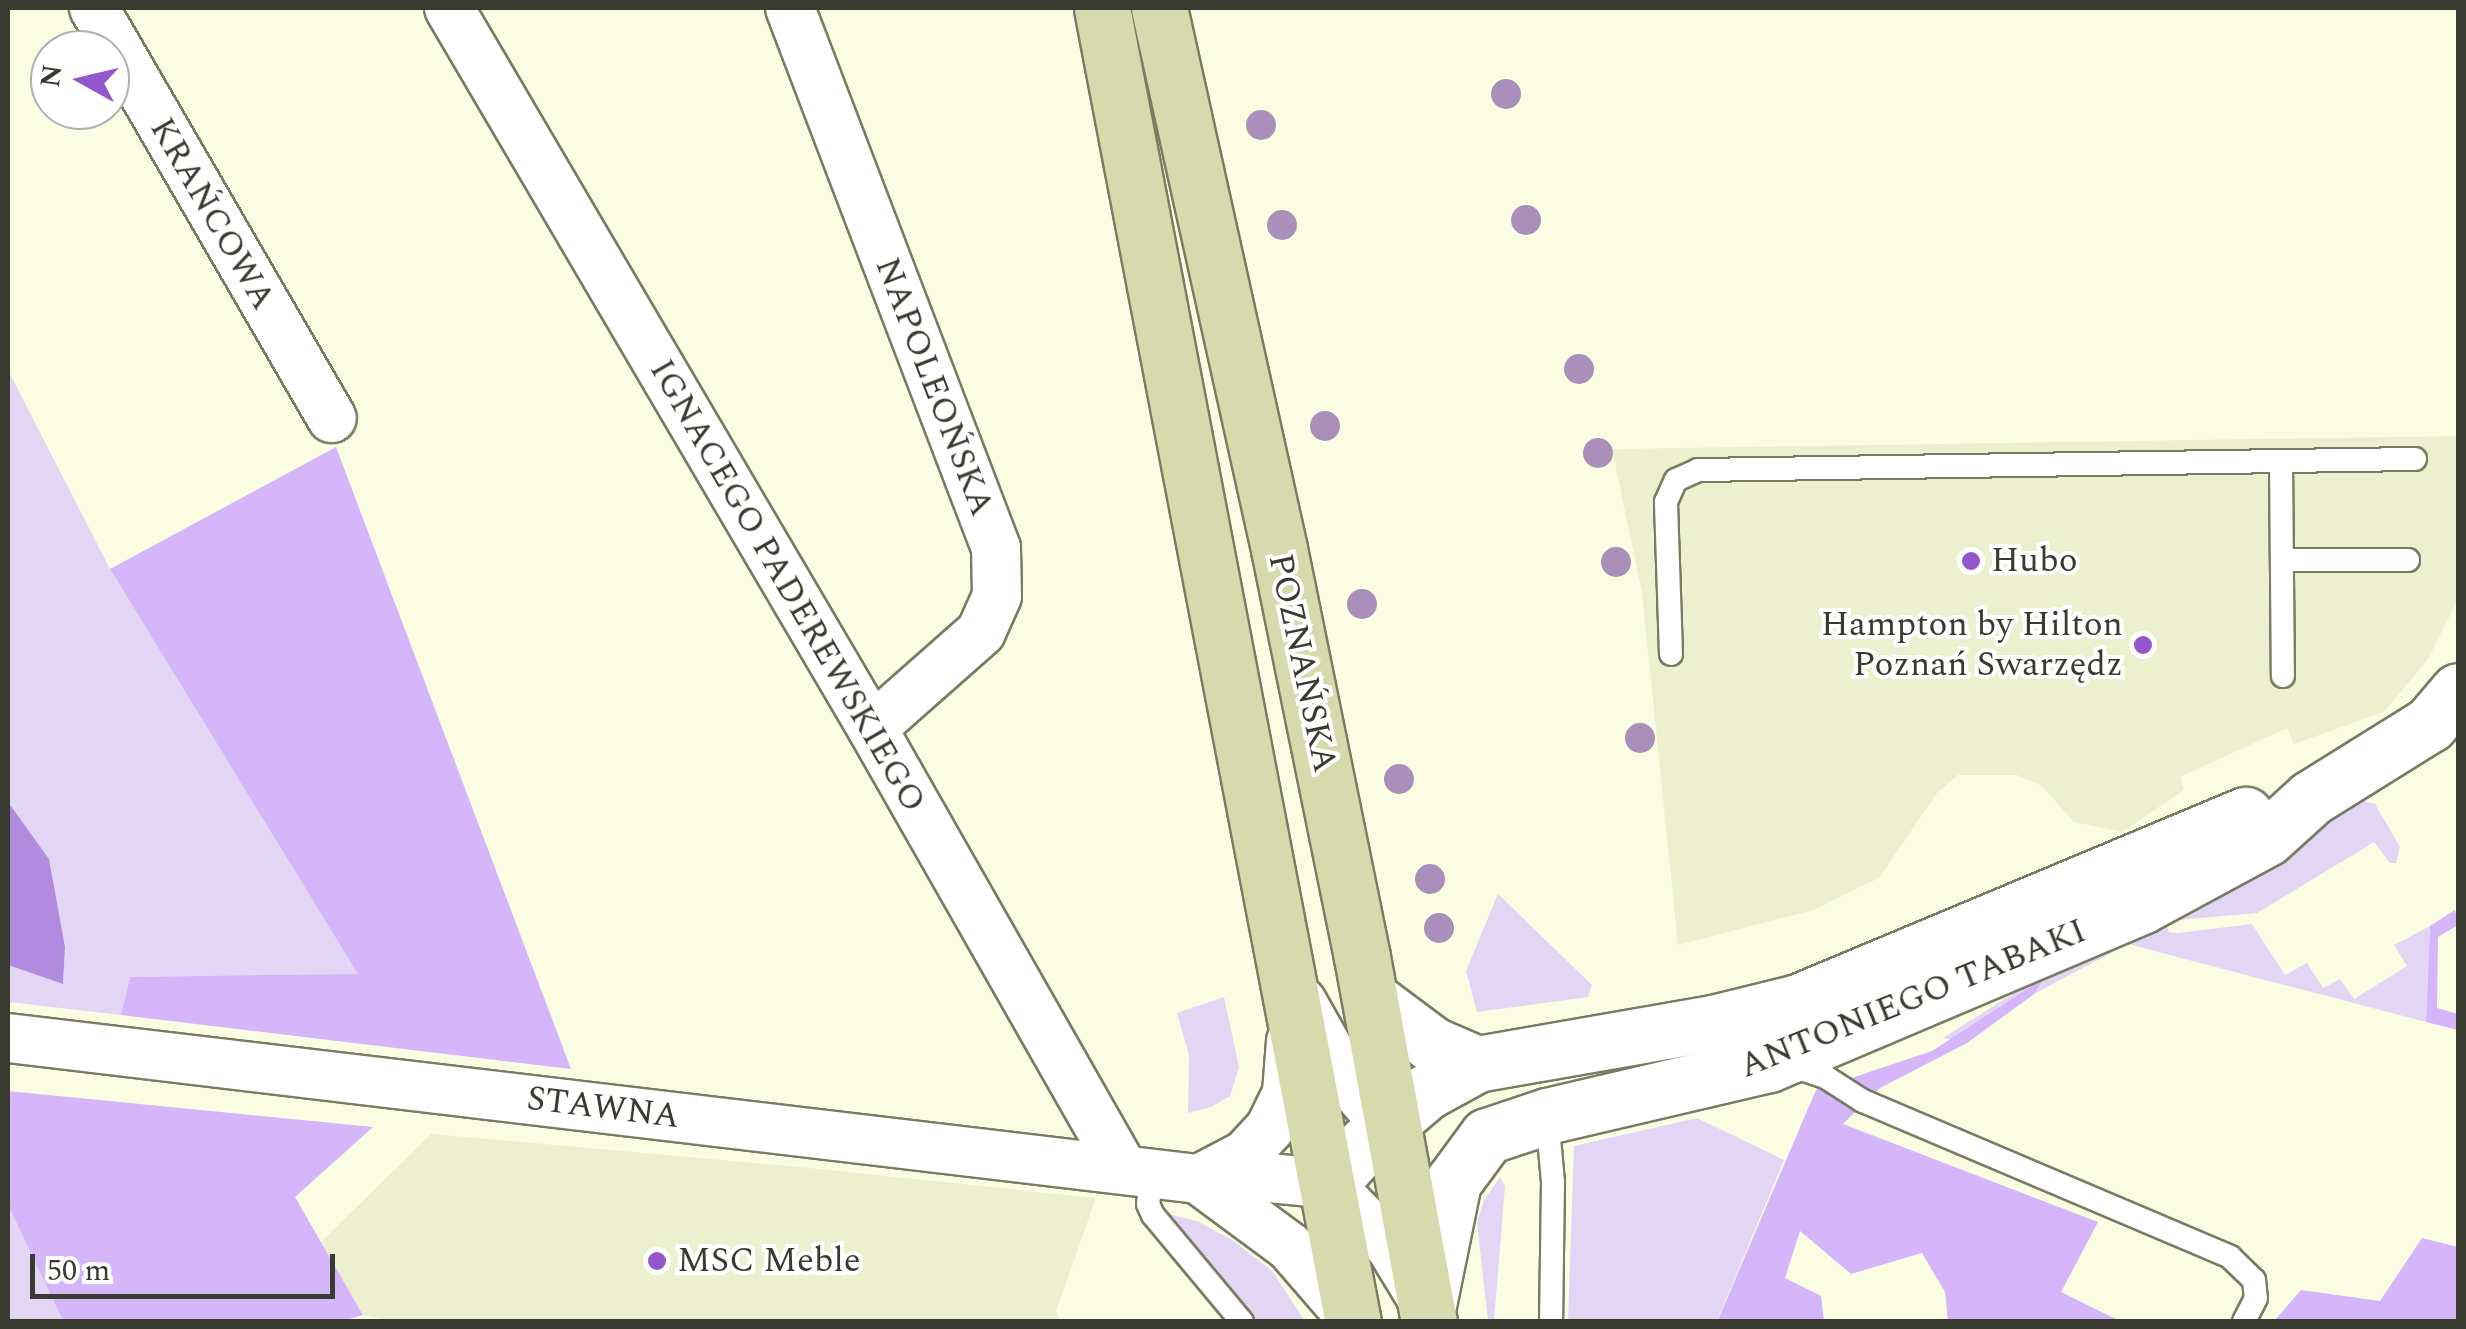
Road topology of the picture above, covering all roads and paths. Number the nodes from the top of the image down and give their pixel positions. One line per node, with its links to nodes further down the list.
1 (94, 8): 6 (street, KRAŃCOWA)
2 (448, 8): 14 (street, IGNACEGO PADEREWSKIEGO)
3 (790, 8): 14 (street, NAPOLEOŃSKA)
4 (1102, 8): 16 (main road, POZNAŃSKA)
5 (1159, 8): 17 (main road, POZNAŃSKA)
6 (332, 418)
7 (2415, 459): 8 (lane)
8 (2281, 461): 9 (lane); 11 (lane)
9 (2282, 560): 10 (lane); 12 (lane)
10 (2408, 560)
11 (1671, 654)
12 (2283, 676)
13 (2458, 691): 15 (street, ANTONIEGO TABAKI)
14 (872, 728): 24 (street, IGNACEGO PADEREWSKIEGO)
15 (2311, 798): 19 (street, ANTONIEGO TABAKI); 20 (street, ANTONIEGO TABAKI)
16 (1288, 972): 22 (street, ANTONIEGO TABAKI); 24 (street); 25 (main road, POZNAŃSKA)
17 (1370, 998): 20 (street); 22 (main road, POZNAŃSKA)
18 (8, 1038): 24 (street, STAWNA)
19 (1777, 1060): 21 (street, ANTONIEGO TABAKI); 30 (lane)
20 (1477, 1064): 22 (street, ANTONIEGO TABAKI)
21 (1548, 1116): 23 (street, ANTONIEGO TABAKI); 29 (lane)
22 (1393, 1120): 23 (street, ANTONIEGO TABAKI); 25 (street, ANTONIEGO TABAKI); 26 (main road, POZNAŃSKA)
23 (1487, 1136): 26 (street)
24 (1158, 1173): 25 (street, STAWNA); 27 (street, STAWNA); 28 (lane)
25 (1329, 1184): 26 (street); 27 (main road, POZNAŃSKA)
26 (1428, 1315)
27 (1353, 1321)
28 (1242, 1322)
29 (1550, 1322)
30 (2244, 1322)

